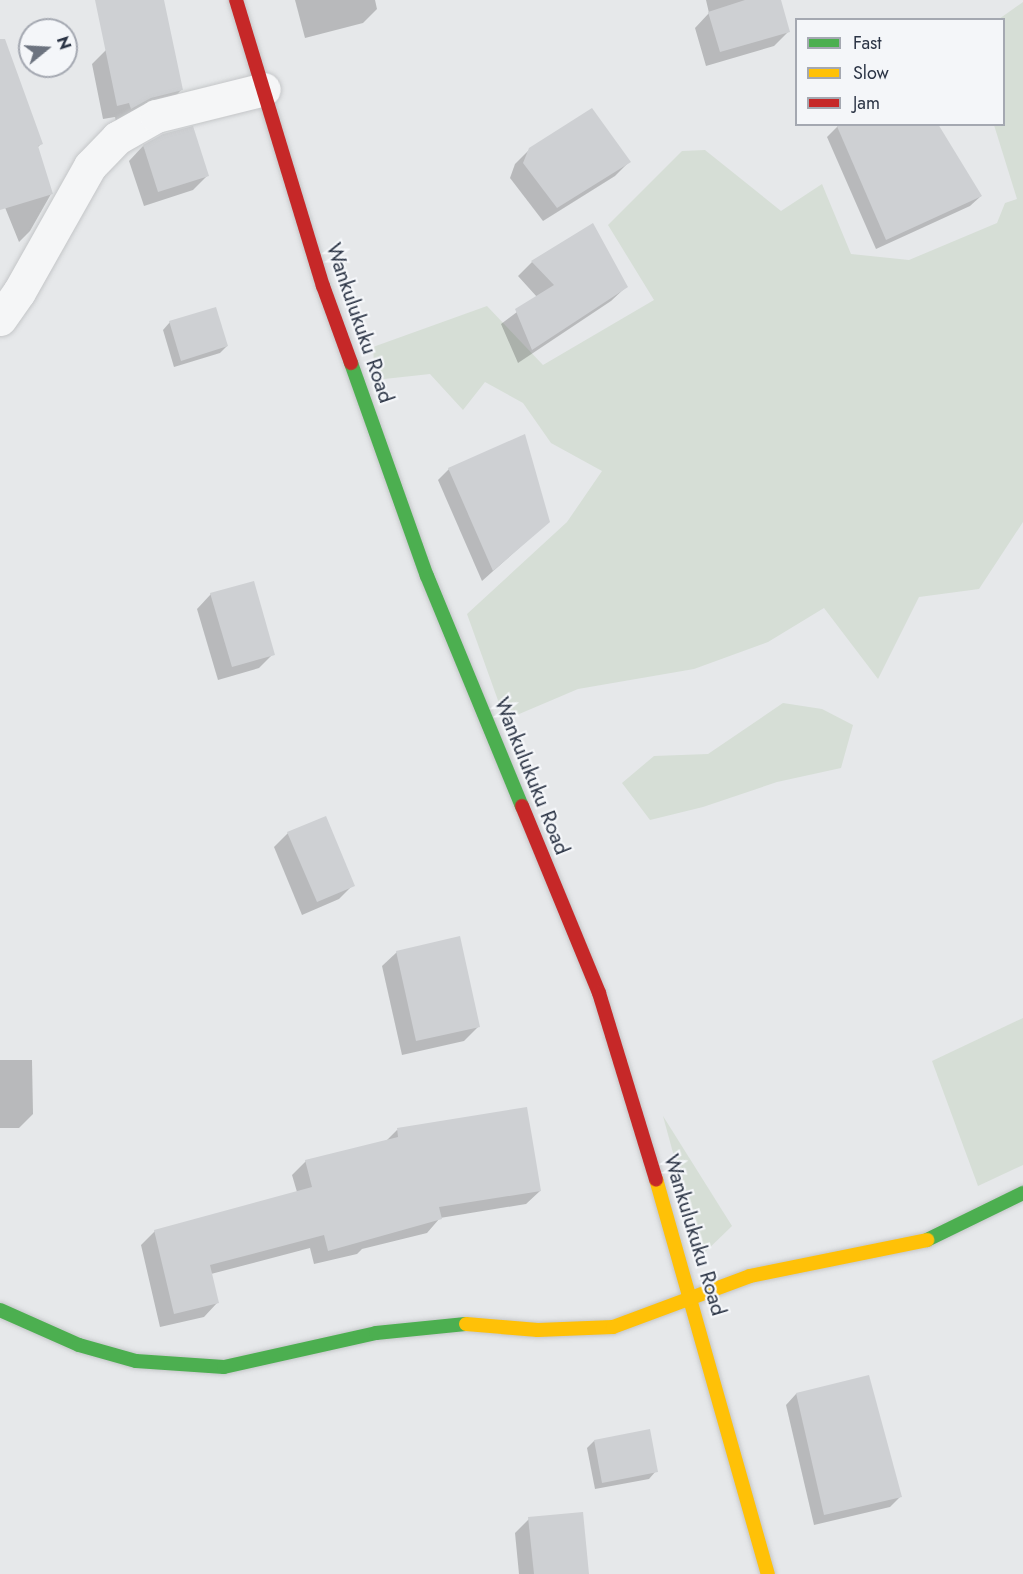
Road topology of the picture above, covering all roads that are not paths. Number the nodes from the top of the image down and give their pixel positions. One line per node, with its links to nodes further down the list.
1 (236, 0): 2 (main road, Wankulukuku Road)
2 (264, 89): 3 (street); 5 (main road, Wankulukuku Road)
3 (0, 319)
4 (1023, 1193): 5 (main road)
5 (692, 1296): 6 (main road); 7 (main road, Wankulukuku Road)
6 (0, 1310)
7 (768, 1574)

